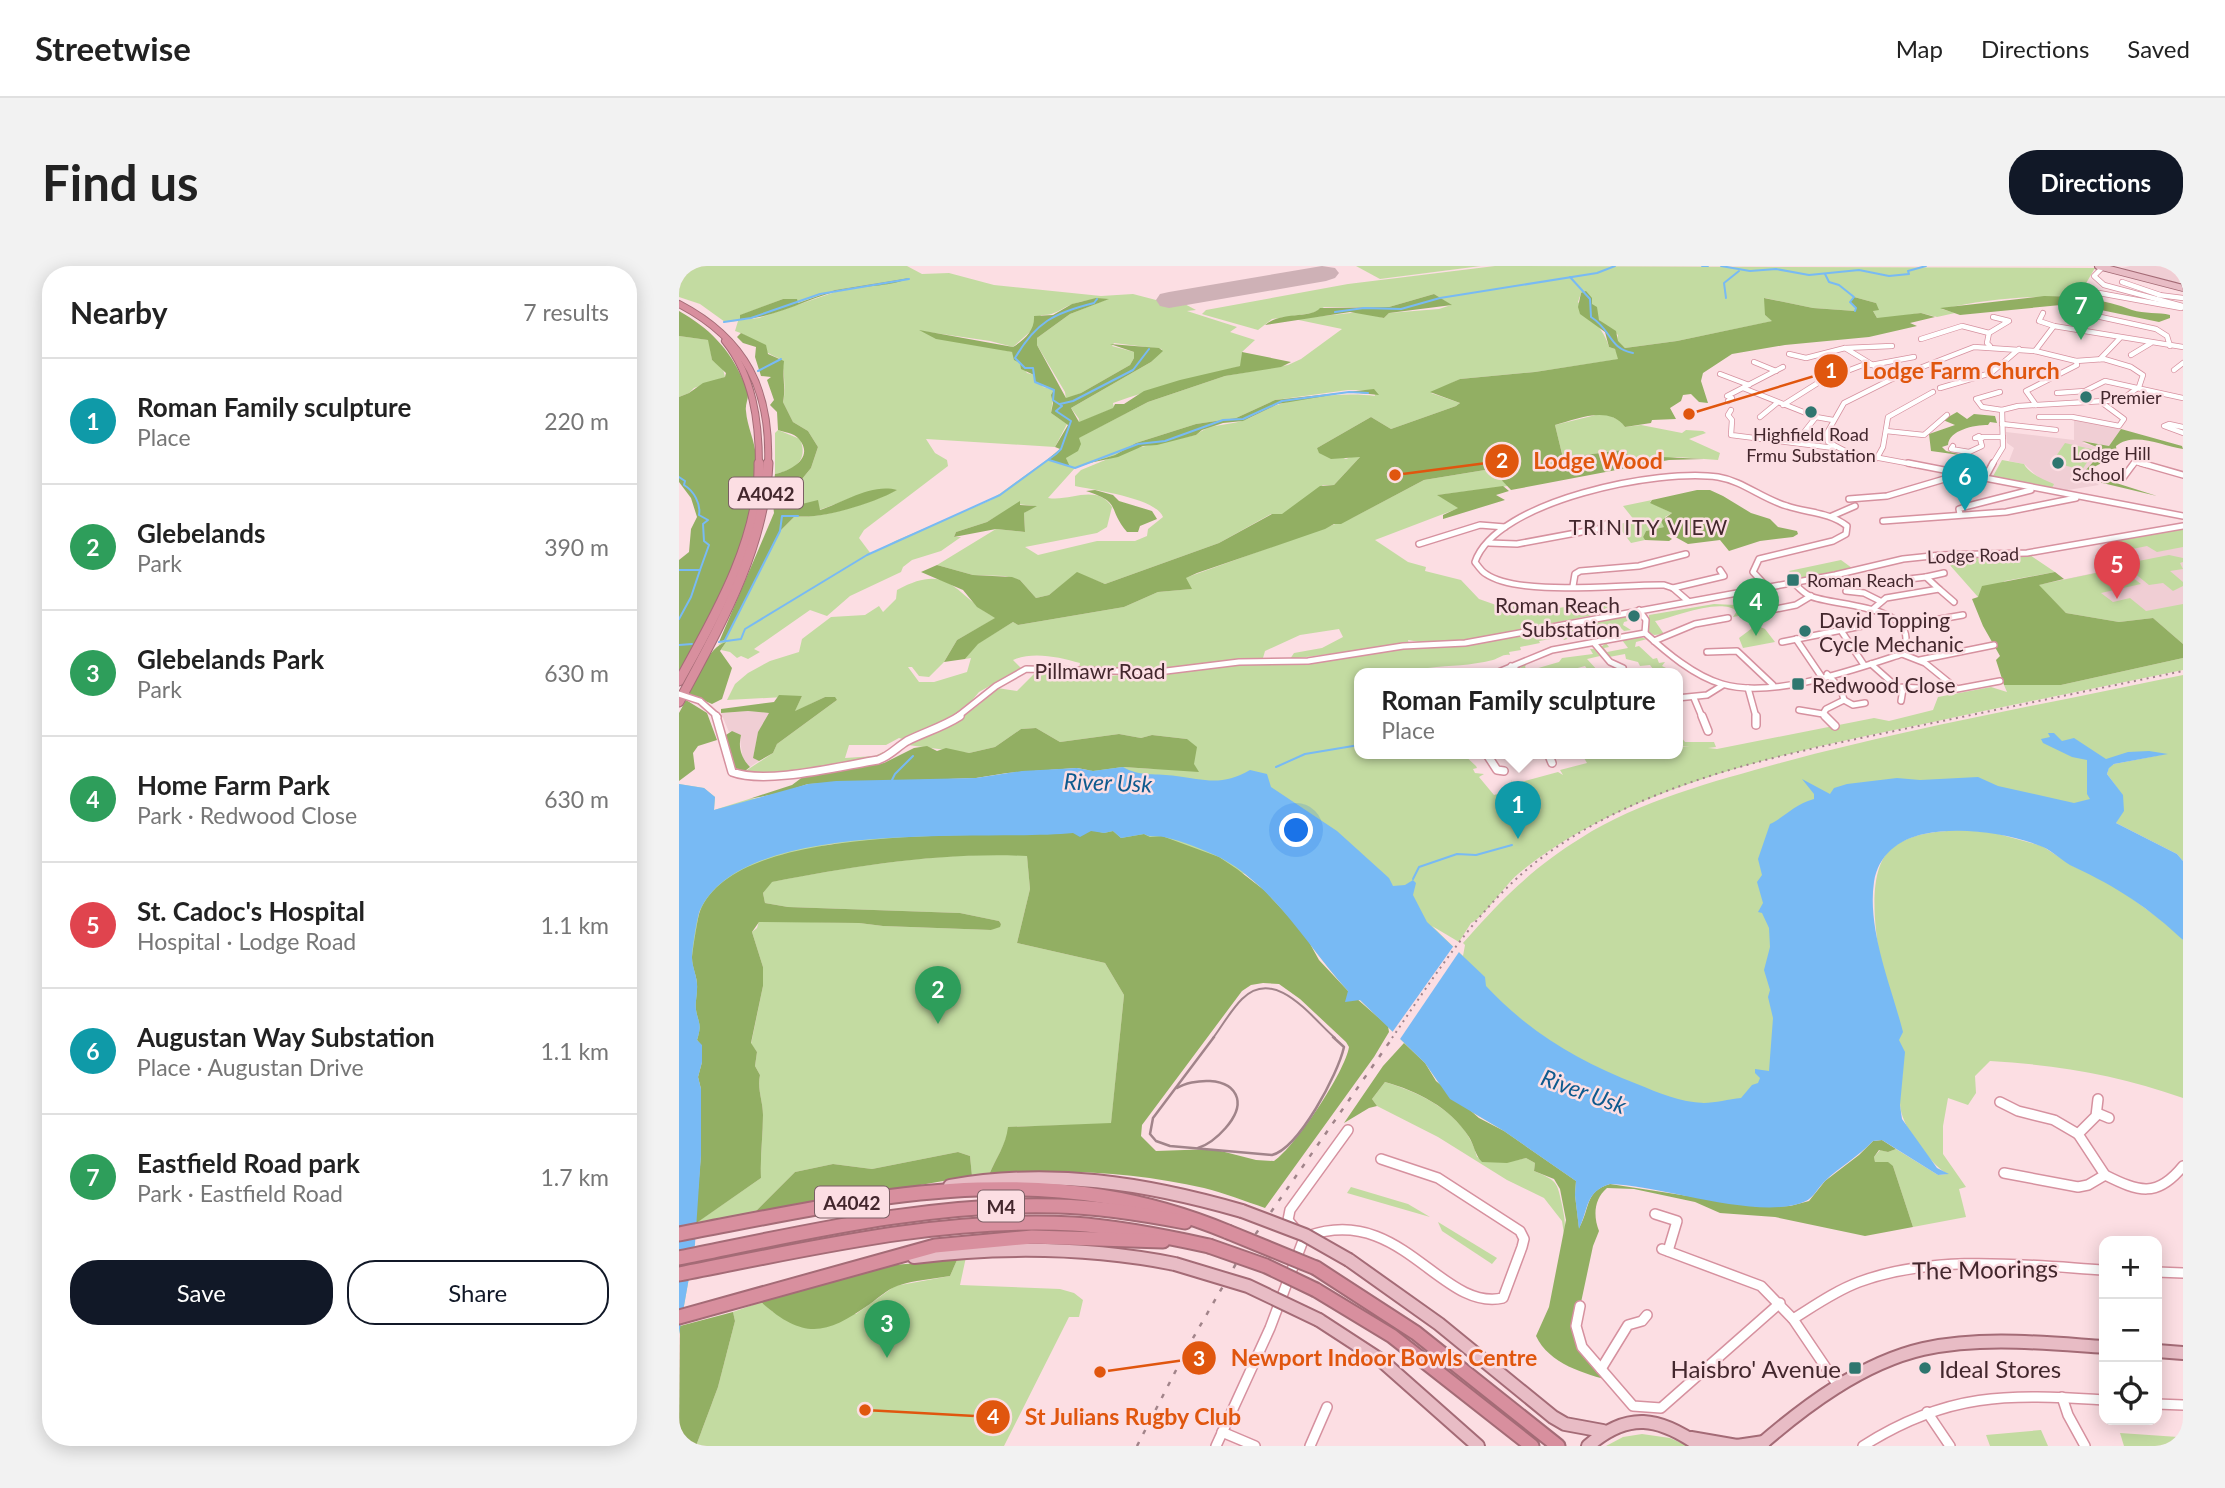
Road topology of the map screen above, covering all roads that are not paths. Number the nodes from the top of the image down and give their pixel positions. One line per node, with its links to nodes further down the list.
1 (2100, 267): 3 (main road); 6 (street)
2 (2122, 282): 5 (street)
3 (2183, 288)
4 (2099, 293): 9 (street)
5 (2160, 295): 6 (street); 7 (street)
6 (2152, 298): 9 (street)
7 (2183, 298)
8 (679, 307): 125 (highway, A4042); 137 (highway, A4042)
9 (2183, 307)
10 (2073, 311): 20 (street)
11 (2043, 313): 13 (street)
12 (1993, 317): 14 (street)
13 (2054, 326): 15 (street); 24 (street)
14 (1989, 333): 16 (street); 19 (street)
15 (2119, 338): 17 (street); 28 (street)
16 (1921, 339)
17 (2151, 343): 20 (street); 26 (street)
18 (1892, 346): 21 (street)
19 (1990, 346): 23 (street); 37 (street)
20 (2170, 346): 22 (street)
21 (1845, 348): 25 (street); 32 (street)
22 (2183, 348)
23 (2019, 349): 24 (street); 40 (street)
24 (2035, 351): 30 (street)
25 (1789, 354)
26 (2131, 355)
27 (1914, 357): 32 (street)
28 (2100, 359): 30 (street); 39 (street)
29 (1760, 361): 35 (street)
30 (2076, 362): 48 (street)
31 (2183, 363): 34 (street)
32 (1869, 364): 37 (street); 47 (street)
33 (1783, 367): 35 (street)
34 (2174, 370)
35 (1776, 371): 38 (street)
36 (1720, 374): 38 (street)
37 (1894, 377): 55 (street)
38 (1746, 386): 45 (street); 47 (street)
39 (2139, 387): 43 (street); 44 (street); 46 (street)
40 (1940, 388)
41 (1933, 392): 58 (street)
42 (2000, 392): 50 (street)
43 (2057, 393)
44 (2183, 398)
45 (1728, 401)
46 (2100, 401): 48 (street); 53 (street)
47 (1780, 404): 52 (street); 54 (street)
48 (2036, 405): 50 (street)
49 (1731, 410): 66 (street)
50 (2002, 410): 56 (street)
51 (1947, 415): 62 (street)
52 (1816, 417): 55 (street); 59 (street)
53 (2039, 417)
54 (1760, 418)
55 (1833, 421): 66 (street)
56 (2002, 424): 60 (street); 63 (street)
57 (2183, 427): 61 (street)
58 (1886, 430): 62 (street); 68 (street)
59 (1805, 431)
60 (2056, 431)
61 (2183, 433)
62 (1924, 435): 64 (street)
63 (2003, 437): 65 (street); 73 (street)
64 (1927, 444)
65 (1953, 446)
66 (1835, 448): 68 (street)
67 (2145, 448): 69 (street)
68 (1877, 458): 70 (street)
69 (2136, 463): 71 (street); 72 (street)
70 (1962, 475): 73 (street); 76 (street)
71 (2183, 475)
72 (2123, 478)
73 (1985, 479): 74 (street)
74 (2033, 488): 75 (street); 78 (street)
75 (2082, 497): 78 (street); 80 (street)
76 (1849, 499)
77 (1855, 506): 79 (street)
78 (1960, 514): 81 (street)
79 (1832, 516): 84 (street); 94 (street)
80 (2183, 516)
81 (1883, 521)
82 (1609, 525): 85 (street)
83 (2183, 526): 92 (street, Lodge Road)
84 (1506, 527): 85 (street); 86 (street)
85 (1489, 543): 93 (street)
86 (1419, 544)
87 (1686, 554): 93 (street)
88 (1720, 570): 95 (street)
89 (1944, 573): 90 (street)
90 (1926, 576): 91 (street); 96 (street)
91 (1900, 580)
92 (1793, 582): 94 (street, Lodge Road); 98 (street)
93 (1573, 586): 95 (street)
94 (1766, 586): 99 (street, Lodge Road)
95 (1672, 588): 99 (street)
96 (1939, 589): 100 (street); 101 (street)
97 (1846, 591): 100 (street)
98 (1811, 596): 102 (street); 104 (street)
99 (1688, 601): 103 (street, Lodge Road)
100 (1880, 601): 102 (street)
101 (1954, 602)
102 (1873, 608): 108 (street)
103 (1639, 610): 110 (street); 132 (street, Pillmawr Road, bridge)
104 (1766, 611)
105 (1963, 615): 108 (street)
106 (1728, 618): 112 (street)
107 (1862, 626): 109 (street)
108 (1900, 626): 117 (street)
109 (1842, 632): 111 (street); 119 (street)
110 (1645, 633): 112 (street); 114 (street)
111 (1796, 639): 113 (street); 124 (street)
112 (1654, 641): 127 (street)
113 (1782, 642)
114 (1594, 643): 120 (street); 121 (street)
115 (1994, 645): 118 (street)
116 (1707, 652): 128 (street)
117 (1902, 654): 118 (street); 119 (street)
118 (1920, 660): 126 (street)
119 (1868, 664): 124 (street); 131 (street)
120 (1511, 666): 122 (street); 123 (street)
121 (1617, 667)
122 (1507, 668)
123 (1514, 668)
124 (1824, 675): 128 (street); 135 (street)
125 (679, 681)
126 (2000, 681)
127 (1723, 685): 129 (street); 134 (street)
128 (1773, 685): 129 (street)
129 (1748, 688): 141 (street)
130 (1919, 688): 131 (street)
131 (1903, 689): 136 (street)
132 (679, 694)
133 (1683, 698): 134 (street)
134 (1694, 698): 143 (street)
135 (1844, 700): 138 (street); 140 (street)
136 (1901, 701)
137 (679, 702)
138 (1865, 703)
139 (1799, 710): 140 (street)
140 (1822, 714): 142 (street)
141 (1756, 725)
142 (1835, 726)
143 (1708, 731)
144 (1490, 759): 147 (street)
145 (1550, 759): 146 (street)
146 (1552, 763)
147 (1504, 771)
148 (2098, 1099): 150 (street)
149 (2000, 1102): 153 (street)
150 (2097, 1113): 151 (street); 153 (street)
151 (2109, 1118)
152 (1348, 1130): 162 (street)
153 (2078, 1134): 157 (street)
154 (1381, 1159): 162 (street)
155 (2183, 1166): 157 (street)
156 (2004, 1173): 157 (street)
157 (2105, 1175)
158 (933, 1190): 160 (highway, M4); 161 (highway, A4042); 186 (main road, bridge)
159 (1655, 1214): 170 (street)
160 (1228, 1232): 164 (highway, M4); 195 (highway, M4, bridge)
161 (679, 1234)
162 (1304, 1238): 187 (street)
163 (1205, 1245): 165 (highway, M4); 168 (highway, M4); 194 (highway, M4, bridge)
164 (679, 1258)
165 (879, 1261): 173 (highway); 193 (main road, bridge)
166 (2099, 1270): 174 (street, The Moorings)
167 (2162, 1272): 169 (street)
168 (679, 1273)
169 (2183, 1273)
170 (1780, 1303): 174 (street); 178 (street)
171 (1580, 1306): 178 (street)
172 (1647, 1315): 178 (street)
173 (679, 1317)
174 (1793, 1319): 179 (street)
175 (2099, 1347): 179 (main road)
176 (2162, 1351): 177 (main road)
177 (2183, 1353)
178 (1601, 1368)
179 (1839, 1387): 189 (main road)
180 (2062, 1397): 181 (street); 185 (street); 199 (street)
181 (2099, 1400)
182 (2162, 1404): 183 (street)
183 (2183, 1405)
184 (1327, 1407): 192 (street)
185 (1927, 1412): 197 (street); 198 (street)
186 (1603, 1431): 188 (main road); 196 (main road)
187 (1222, 1432): 190 (street); 191 (street)
188 (1695, 1442): 189 (main road)
189 (1761, 1444)
190 (1216, 1446)
191 (1255, 1446)
192 (1310, 1446)
193 (1478, 1446)
194 (1532, 1446)
195 (1558, 1446)
196 (1588, 1446)
197 (1863, 1446)
198 (1950, 1446)
199 (2085, 1446)

